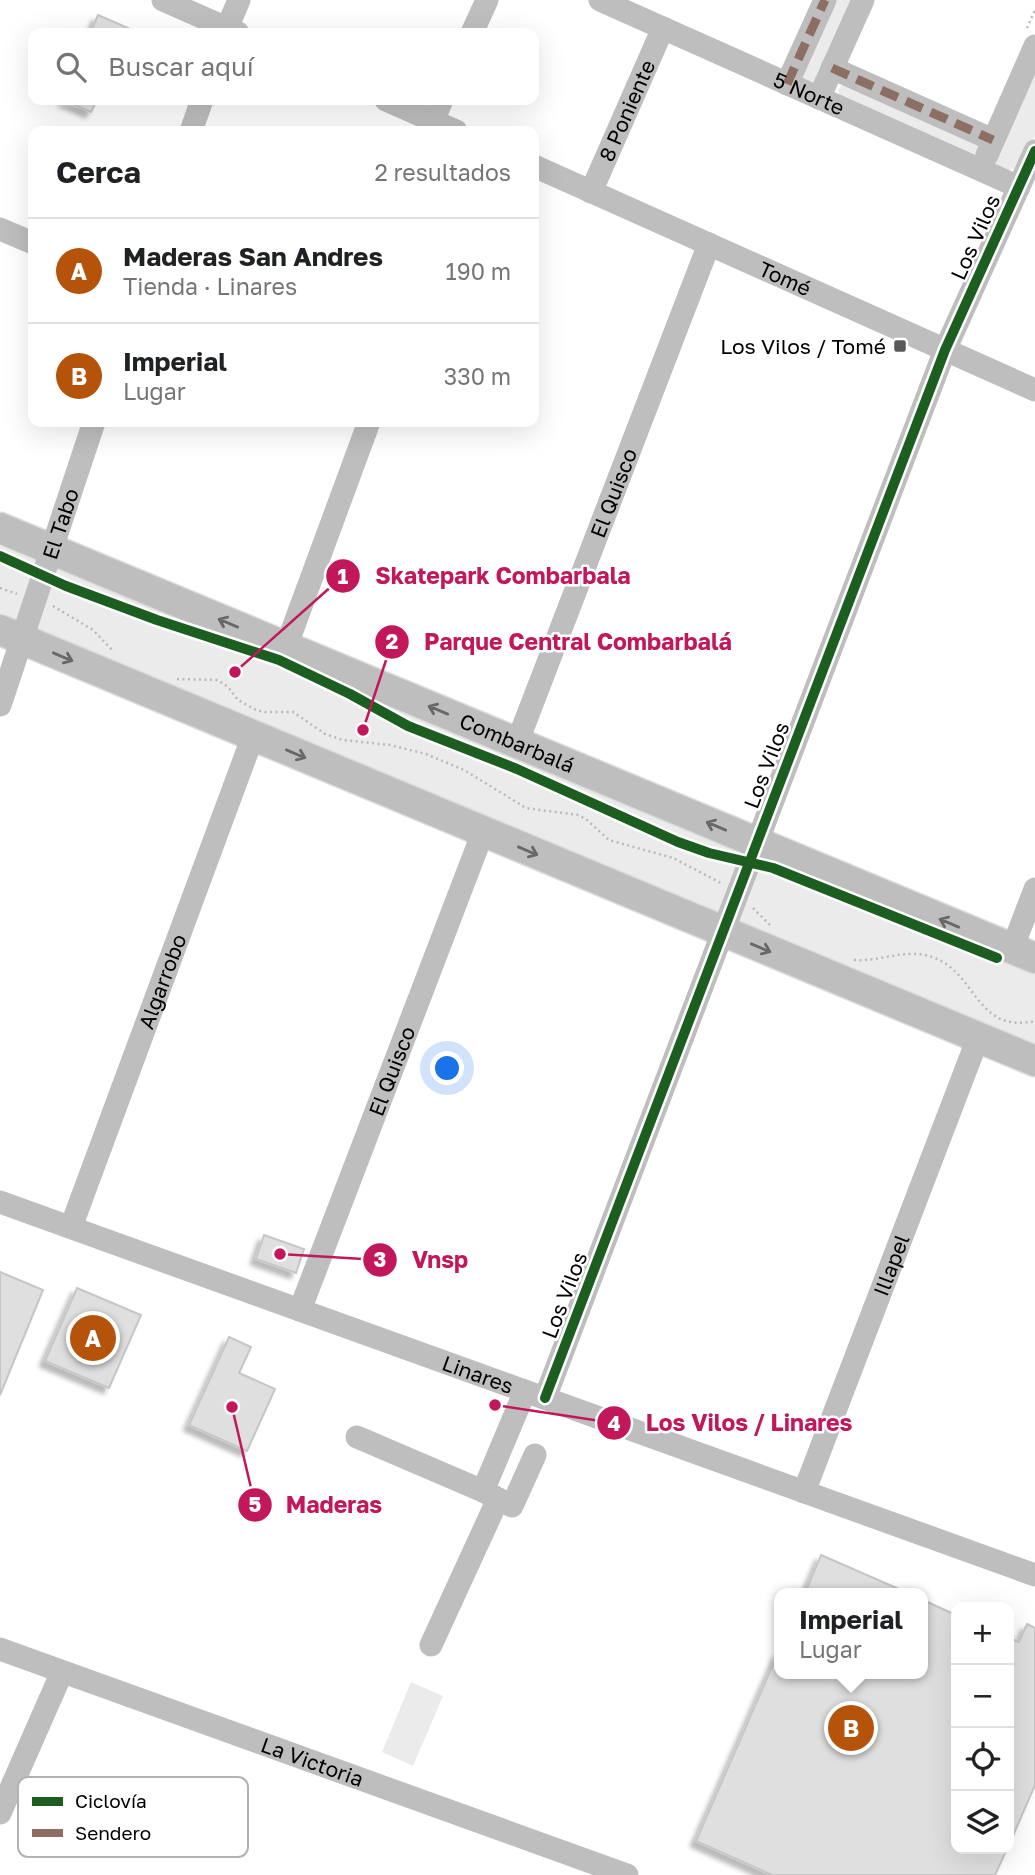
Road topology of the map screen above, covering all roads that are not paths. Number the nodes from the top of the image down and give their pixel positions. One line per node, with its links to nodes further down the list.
1 (163, 0): 7 (street)
2 (239, 0): 8 (street)
3 (487, 0): 9 (street)
4 (600, 0): 10 (street, 5 Norte)
5 (825, 0): 13 (street)
6 (863, 0): 12 (street)
7 (222, 28)
8 (231, 28)
9 (474, 28)
10 (663, 28): 13 (street, 5 Norte); 25 (street, 8 Poniente)
11 (1035, 46): 20 (street, Los Vilos)
12 (832, 68): 14 (street); 20 (street, 5 Norte)
13 (787, 84): 14 (street, 5 Norte)
14 (819, 98): 23 (street, 5 Norte)
15 (200, 105): 18 (street)
16 (412, 105): 17 (street)
17 (438, 110): 19 (street)
18 (193, 126)
19 (452, 126)
20 (993, 141): 23 (street, Los Vilos)
21 (1035, 151): 24 (street, Los Vilos)
22 (539, 168): 25 (street, Tomé)
23 (980, 170): 24 (street, 5 Norte)
24 (1019, 187): 29 (street, Los Vilos)
25 (591, 192): 28 (street, Tomé)
26 (0, 229): 27 (street)
27 (28, 241)
28 (709, 244): 29 (street, Tomé); 39 (street, El Quisco)
29 (945, 350): 30 (street, Tomé); 41 (street, Los Vilos)
30 (1035, 390)
31 (92, 427): 34 (street, El Tabo)
32 (367, 427): 36 (street)
33 (0, 528): 34 (main road, Combarbalá)
34 (51, 549): 35 (street, El Tabo); 36 (main road, Combarbalá, one-way to 34)
35 (11, 635): 37 (street, El Tabo); 38 (main road, one-way to 38)
36 (286, 647): 39 (main road, Combarbalá, one-way to 36)
37 (0, 705)
38 (253, 736): 40 (main road, one-way to 40); 48 (street, Algarrobo)
39 (517, 743): 41 (main road, Combarbalá, one-way to 39)
40 (483, 832): 43 (main road, one-way to 43); 49 (street, El Quisco)
41 (757, 843): 43 (street, Los Vilos); 44 (main road, Combarbalá, one-way to 41)
42 (1035, 889): 44 (street)
43 (723, 932): 45 (main road, one-way to 45); 50 (street, Los Vilos)
44 (1023, 953)
45 (978, 1038): 46 (main road); 53 (street, Illapel)
46 (1035, 1060)
47 (0, 1202): 48 (street, Linares)
48 (71, 1227): 49 (street, Linares)
49 (300, 1310): 50 (street, Linares)
50 (535, 1394): 53 (street, Linares); 54 (street, Los Vilos)
51 (357, 1437): 54 (street)
52 (535, 1455): 54 (street)
53 (804, 1492): 55 (street, Linares)
54 (490, 1495): 56 (street, Los Vilos)
55 (1035, 1575)
56 (431, 1645)
57 (0, 1649): 58 (street, La Victoria)
58 (62, 1672): 59 (street); 60 (street, La Victoria)
59 (0, 1813)
60 (614, 1873)

